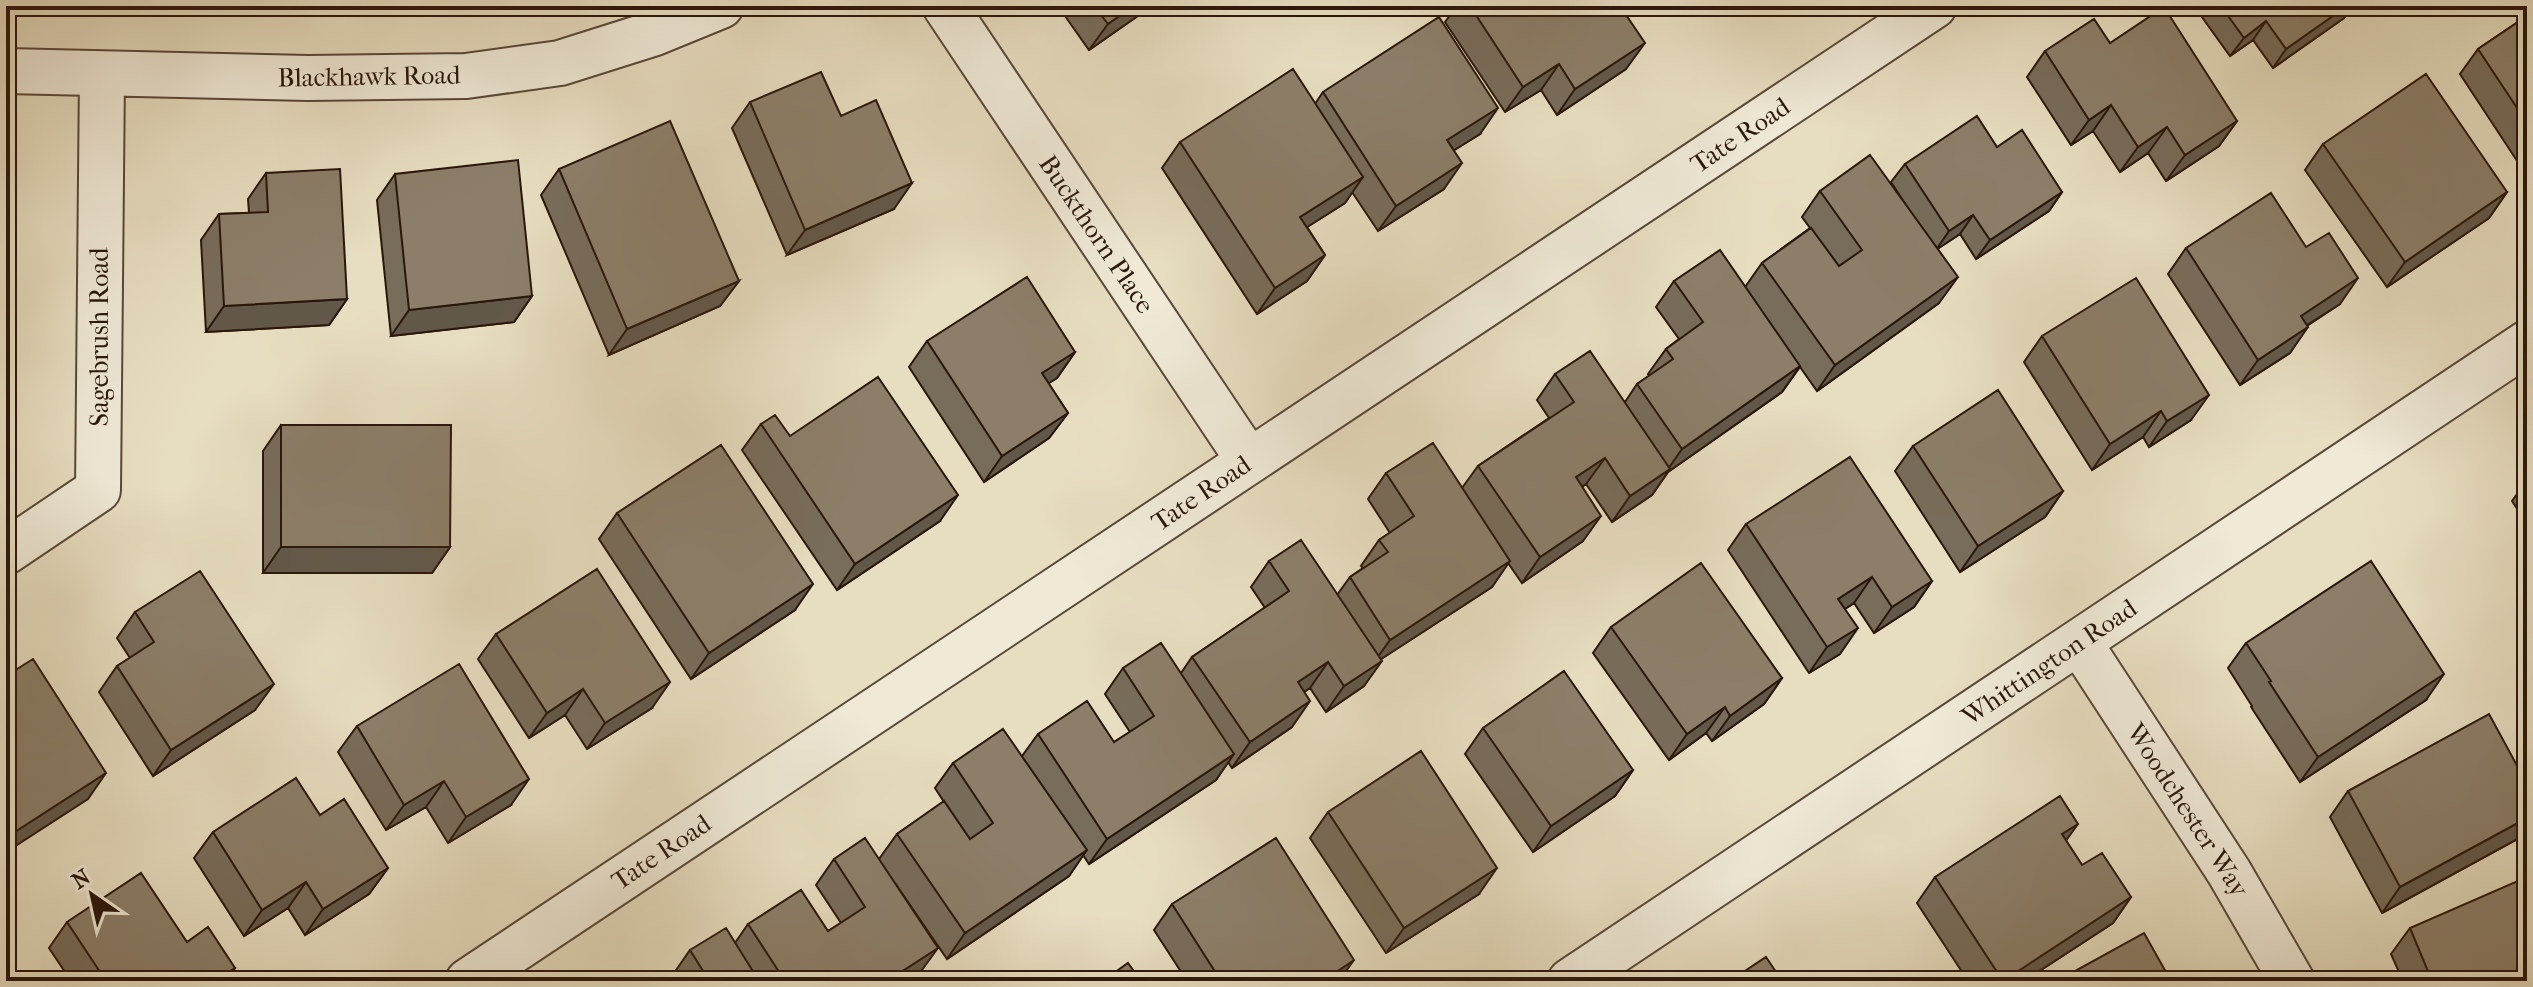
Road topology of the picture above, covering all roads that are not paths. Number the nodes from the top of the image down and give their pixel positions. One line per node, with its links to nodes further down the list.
1 (721, 6): 5 (street, Blackhawk Road)
2 (945, 6): 7 (street, Buckthorn Place)
3 (1934, 6): 7 (street, Tate Road)
4 (6, 71): 5 (street, Blackhawk Road)
5 (102, 74): 8 (street, Sagebrush Road)
6 (2527, 343): 9 (street, Whittington Road)
7 (1249, 461): 10 (street, Tate Road)
8 (6, 552)
9 (2079, 642): 11 (street, Whittington Road); 12 (street, Woodchester Way)
10 (468, 981)
11 (1570, 981)
12 (2292, 981)

